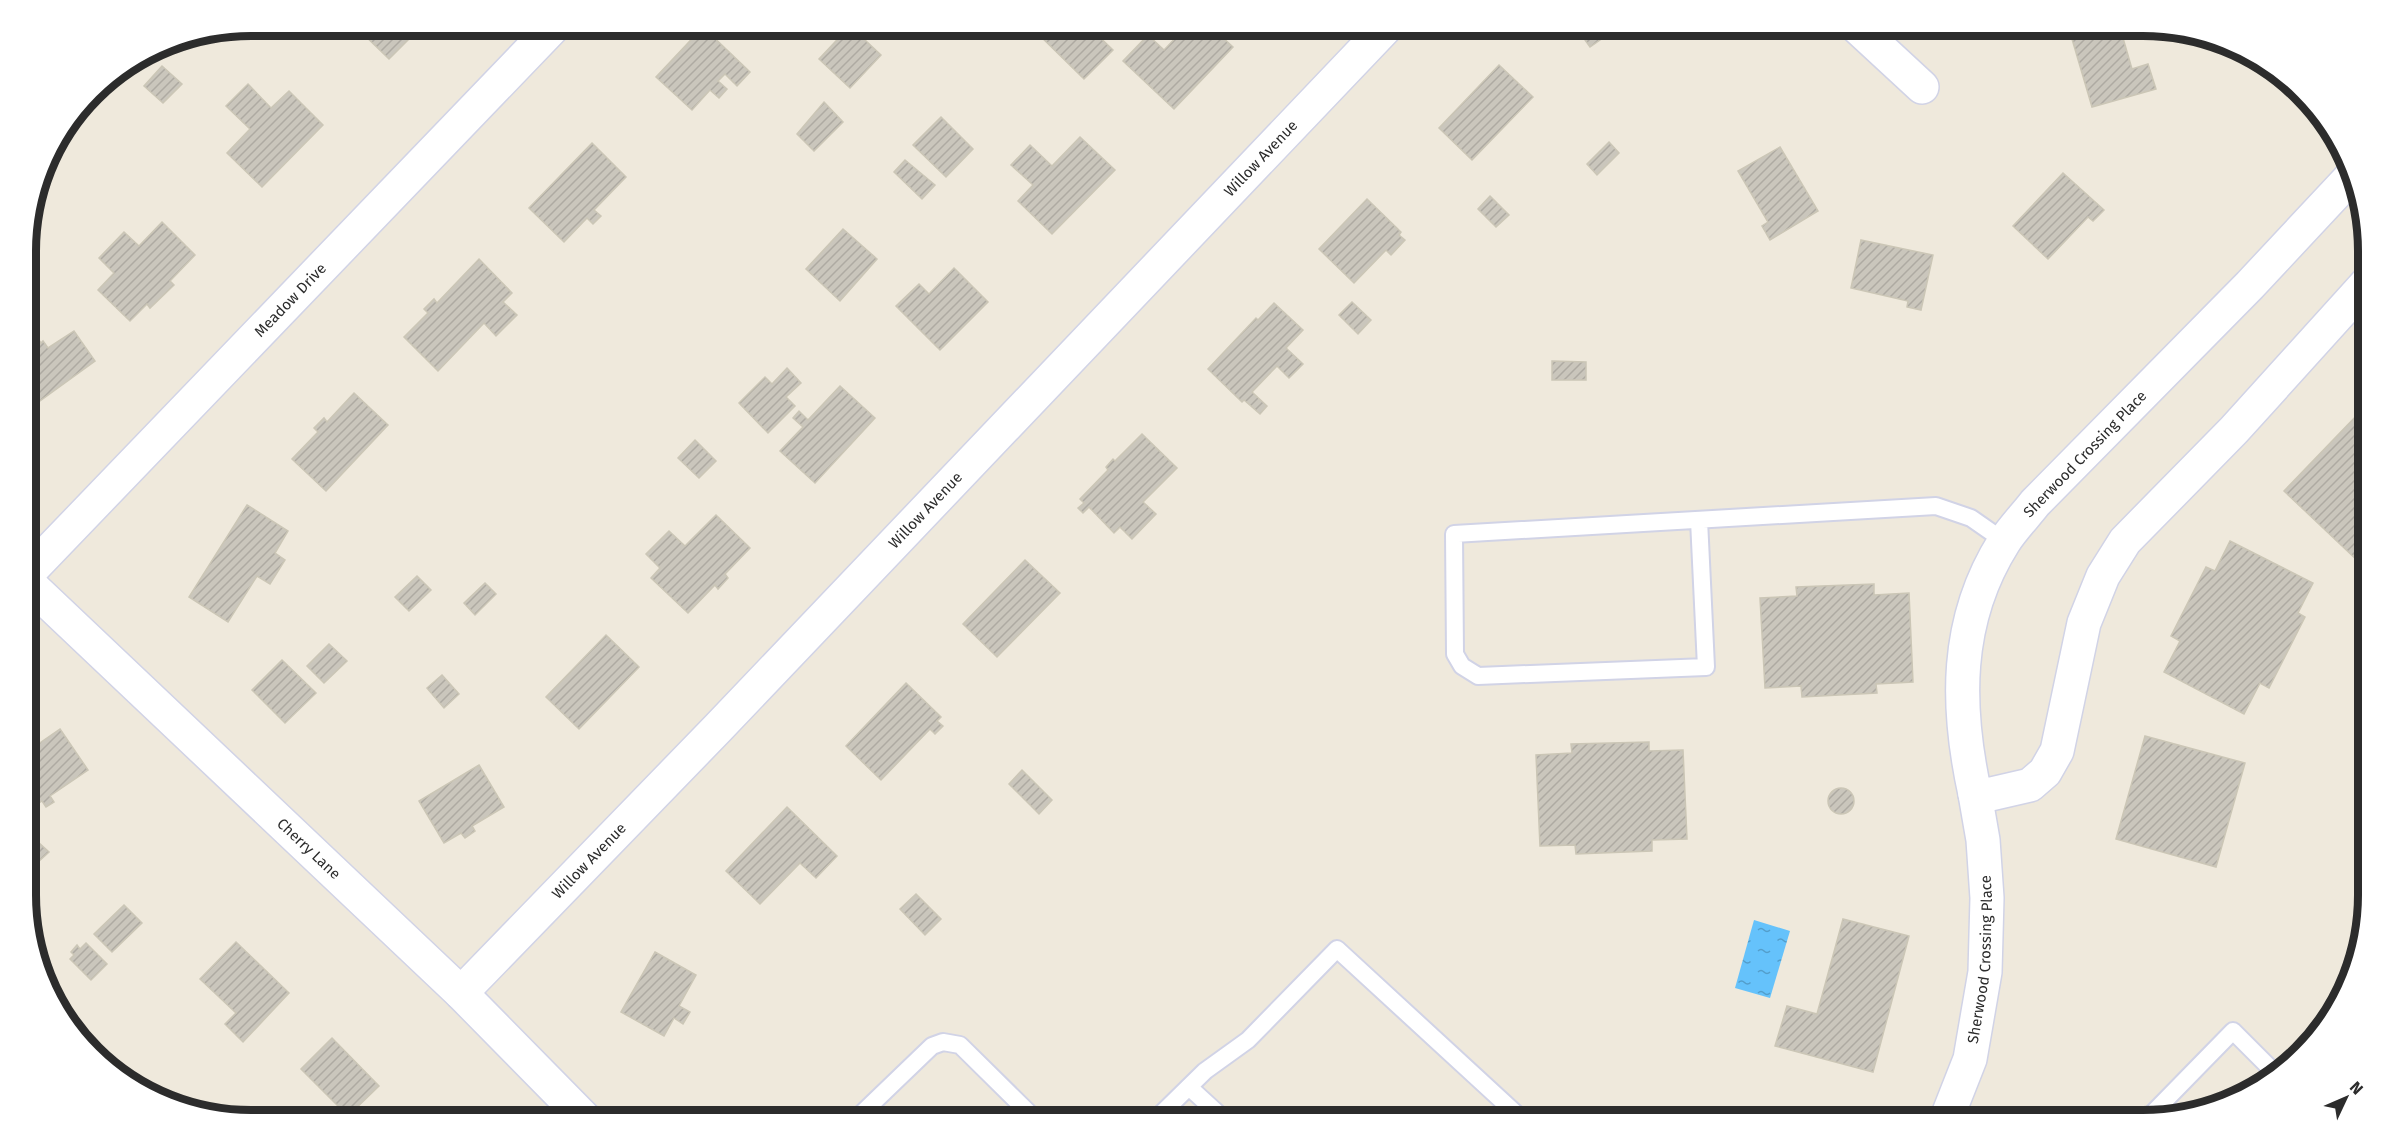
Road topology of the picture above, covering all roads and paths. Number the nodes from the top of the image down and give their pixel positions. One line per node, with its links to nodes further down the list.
1 (544, 36): 9 (street, Meadow Drive)
2 (1377, 36): 12 (street, Willow Avenue)
3 (1867, 36): 4 (street)
4 (1923, 87)
5 (2347, 181): 8 (street, Sherwood Crossing Place)
6 (2358, 294): 11 (street)
7 (1699, 520): 7 (lane); 8 (lane)
8 (2004, 541): 11 (street, Sherwood Crossing Place)
9 (36, 565)
10 (36, 591): 12 (street, Cherry Lane)
11 (1975, 794): 21 (street, Sherwood Crossing Place)
12 (462, 993): 15 (street, Cherry Lane)
13 (2270, 1069): 22 (lane)
14 (1189, 1087): 18 (lane); 19 (lane); 20 (lane)
15 (576, 1110)
16 (865, 1110): 17 (lane)
17 (1026, 1110)
18 (1165, 1110)
19 (1214, 1110)
20 (1512, 1110)
21 (1950, 1110)
22 (2156, 1110)

